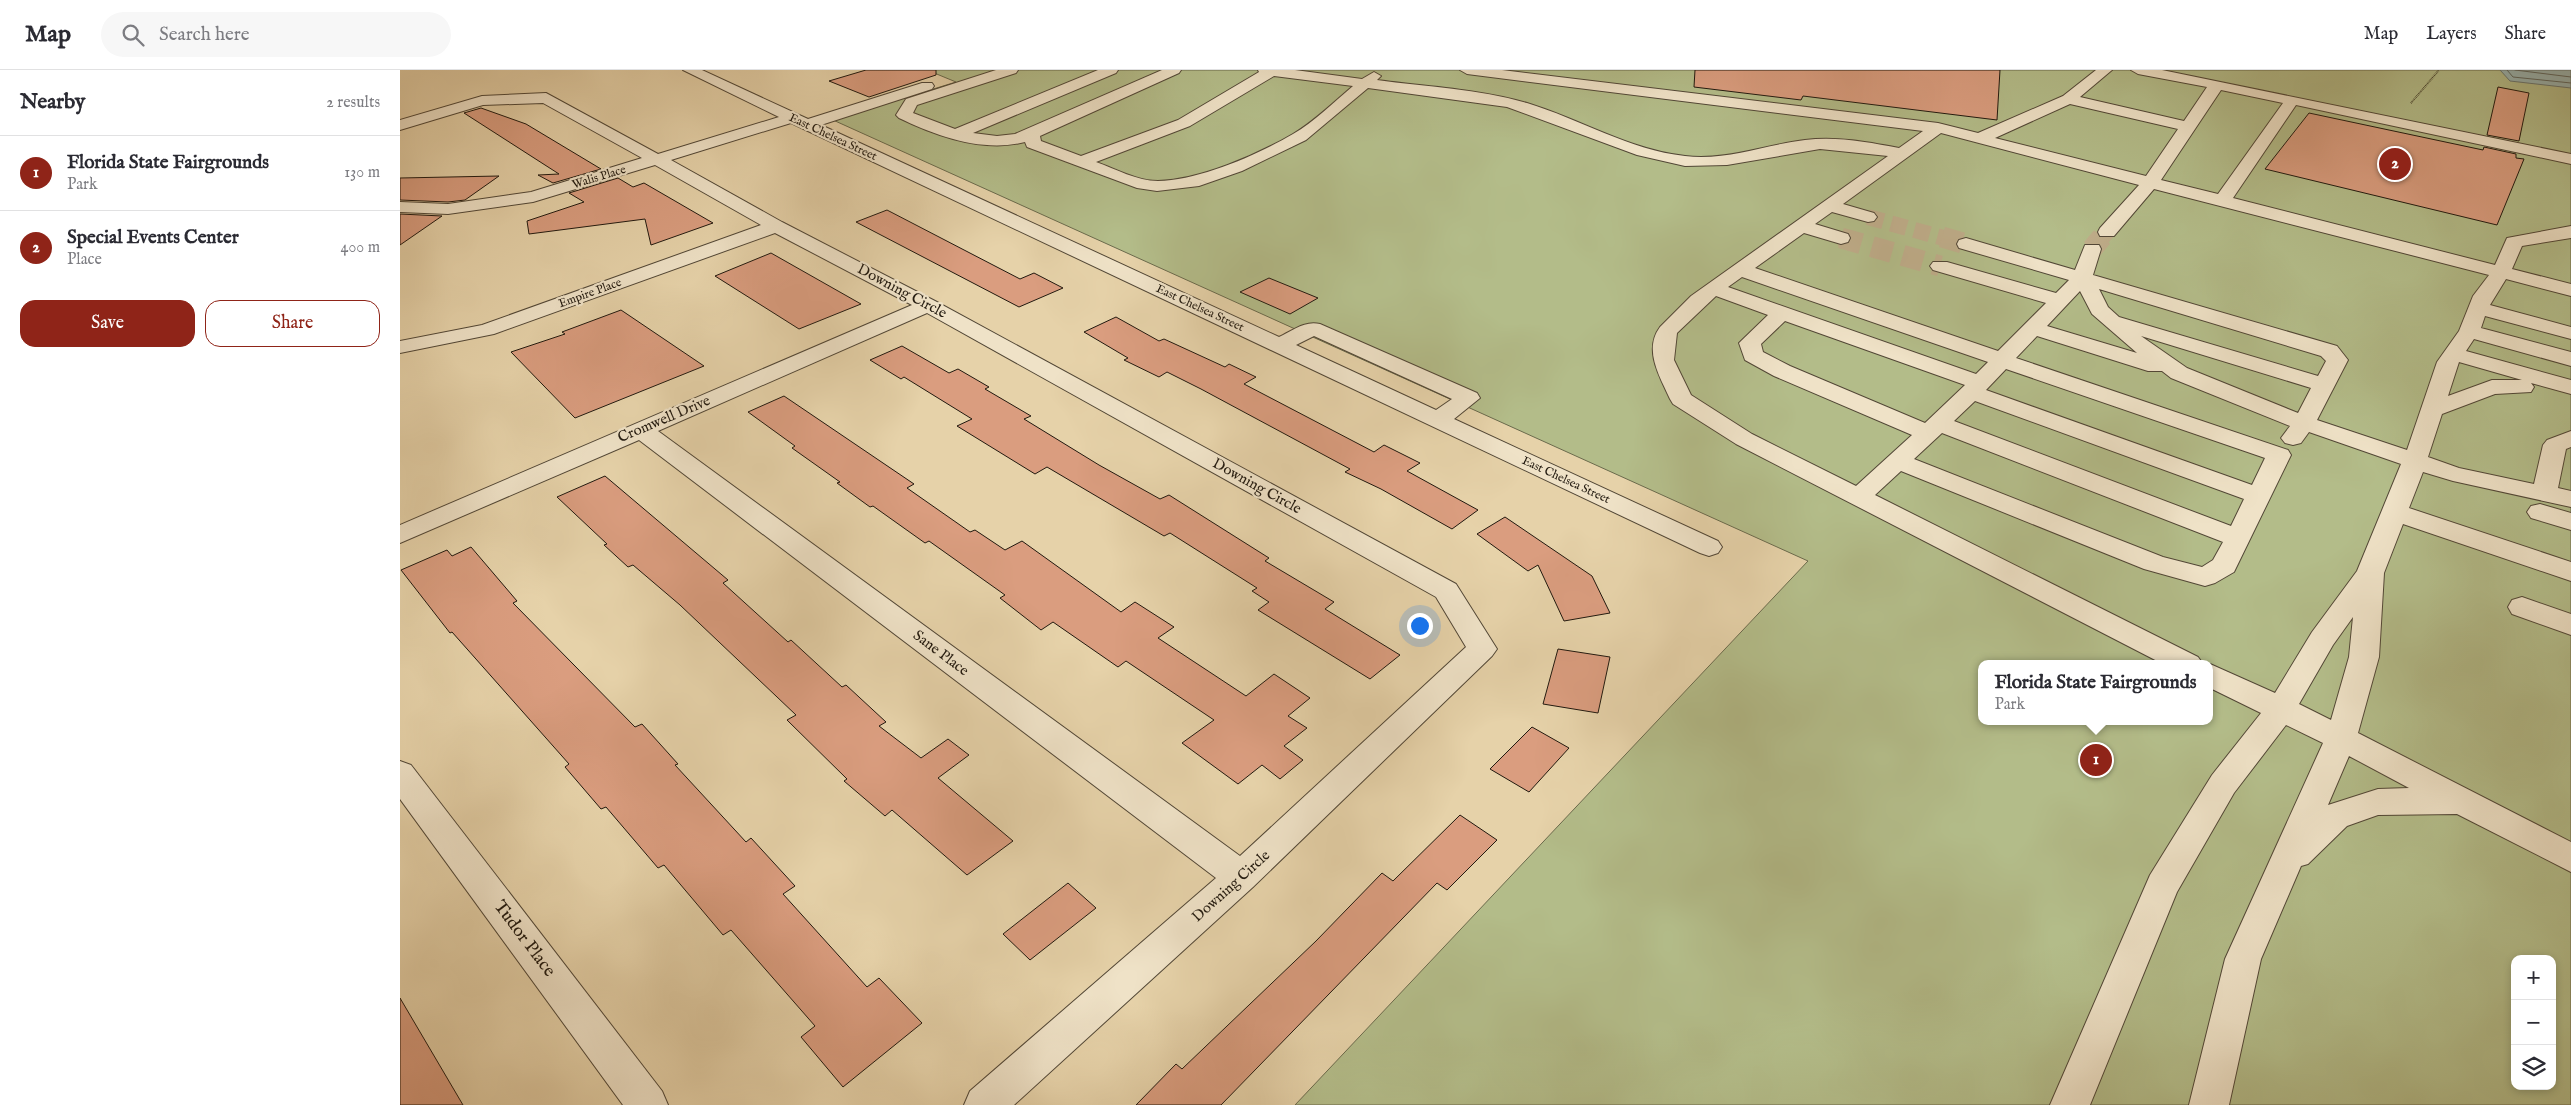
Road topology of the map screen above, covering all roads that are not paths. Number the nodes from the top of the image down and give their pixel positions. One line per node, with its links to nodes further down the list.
1 (690, 70): 15 (street, East Chelsea Street)
2 (979, 70): 15 (street, Walis Place)
3 (1012, 70): 19 (street)
4 (1111, 70): 19 (street)
5 (1174, 70): 20 (street)
6 (1268, 70): 11 (street); 25 (street)
7 (1381, 70): 11 (street)
8 (1467, 70): 18 (street)
9 (2105, 70): 13 (street)
10 (2138, 70): 12 (street)
11 (1366, 84): 22 (street); 25 (street)
12 (2217, 84): 14 (street); 17 (street)
13 (2068, 99): 17 (street); 21 (street)
14 (2292, 100): 24 (street); 27 (street)
15 (800, 121): 23 (street, Walis Place); 52 (street, East Chelsea Street)
16 (400, 125): 23 (street, Downing Circle)
17 (2188, 127): 26 (street)
18 (1938, 128): 21 (street); 22 (street)
19 (959, 134): 20 (street)
20 (1032, 134): 25 (street)
21 (1978, 139): 26 (street)
22 (1902, 154): 28 (street)
23 (657, 159): 29 (street, Walis Place); 31 (street, Downing Circle)
24 (2571, 159)
25 (1084, 161)
26 (2150, 183): 27 (street); 33 (street)
27 (2222, 202): 40 (street)
28 (1830, 206): 30 (street); 32 (street)
29 (400, 207)
30 (1868, 217)
31 (776, 226): 45 (street, Downing Circle); 53 (street, Empire Place)
32 (1801, 226): 35 (street); 39 (street)
33 (2107, 232)
34 (2571, 232): 40 (street)
35 (1841, 238)
36 (1966, 244): 41 (street)
37 (2092, 249): 41 (street)
38 (1940, 266): 44 (street)
39 (1740, 270): 42 (street); 56 (street)
40 (2501, 272): 43 (street); 46 (street)
41 (2083, 277): 44 (street); 48 (street); 58 (street)
42 (1714, 289): 47 (street); 72 (street)
43 (2571, 290)
44 (2060, 301): 49 (street)
45 (928, 305): 66 (street, Cromwell Drive); 92 (street, Downing Circle)
46 (2478, 308): 50 (street); 51 (street)
47 (1782, 313): 59 (street); 65 (street)
48 (2110, 320): 57 (street); 58 (street)
49 (2034, 328): 56 (street); 57 (street)
50 (2469, 331): 54 (street); 55 (street)
51 (2571, 333)
52 (1279, 346): 63 (street, East Chelsea Street); 63 (street)
53 (400, 347)
54 (2453, 354): 61 (street); 62 (street)
55 (2571, 359)
56 (2002, 360): 59 (street); 68 (street)
57 (2179, 373): 64 (street)
58 (2324, 385): 64 (street)
59 (1975, 387): 65 (street); 71 (street)
60 (2523, 387): 62 (street)
61 (2571, 387)
62 (2432, 410): 70 (street)
63 (1437, 420): 79 (street, East Chelsea Street)
64 (2304, 423): 68 (street); 70 (street)
65 (1933, 428): 69 (street); 78 (street)
66 (640, 429): 77 (street, Cromwell Drive); 92 (street, Sane Place)
67 (2571, 438): 74 (street)
68 (2279, 455): 71 (street)
69 (1898, 460): 72 (street); 78 (street)
70 (2415, 461): 74 (street); 75 (street)
71 (2259, 496): 78 (street)
72 (1859, 497): 84 (street)
73 (2571, 499): 74 (street)
74 (2542, 503): 76 (street)
75 (2394, 512): 80 (street); 81 (street)
76 (2571, 522)
77 (400, 535)
78 (2238, 538)
79 (1709, 547)
80 (2571, 572)
81 (2370, 573): 86 (street); 87 (street)
82 (2522, 607): 83 (street)
83 (2571, 625)
84 (2180, 660)
85 (2213, 676): 86 (street)
86 (2280, 710): 87 (street); 95 (street)
87 (2341, 738): 89 (street); 91 (street)
88 (400, 774): 93 (street, Tudor Place)
89 (2462, 801): 90 (street); 91 (street)
90 (2571, 858)
91 (2286, 864): 96 (street)
92 (1241, 877): 94 (street, Downing Circle)
93 (648, 1105)
94 (984, 1105)
95 (2070, 1105)
96 (2209, 1105)

